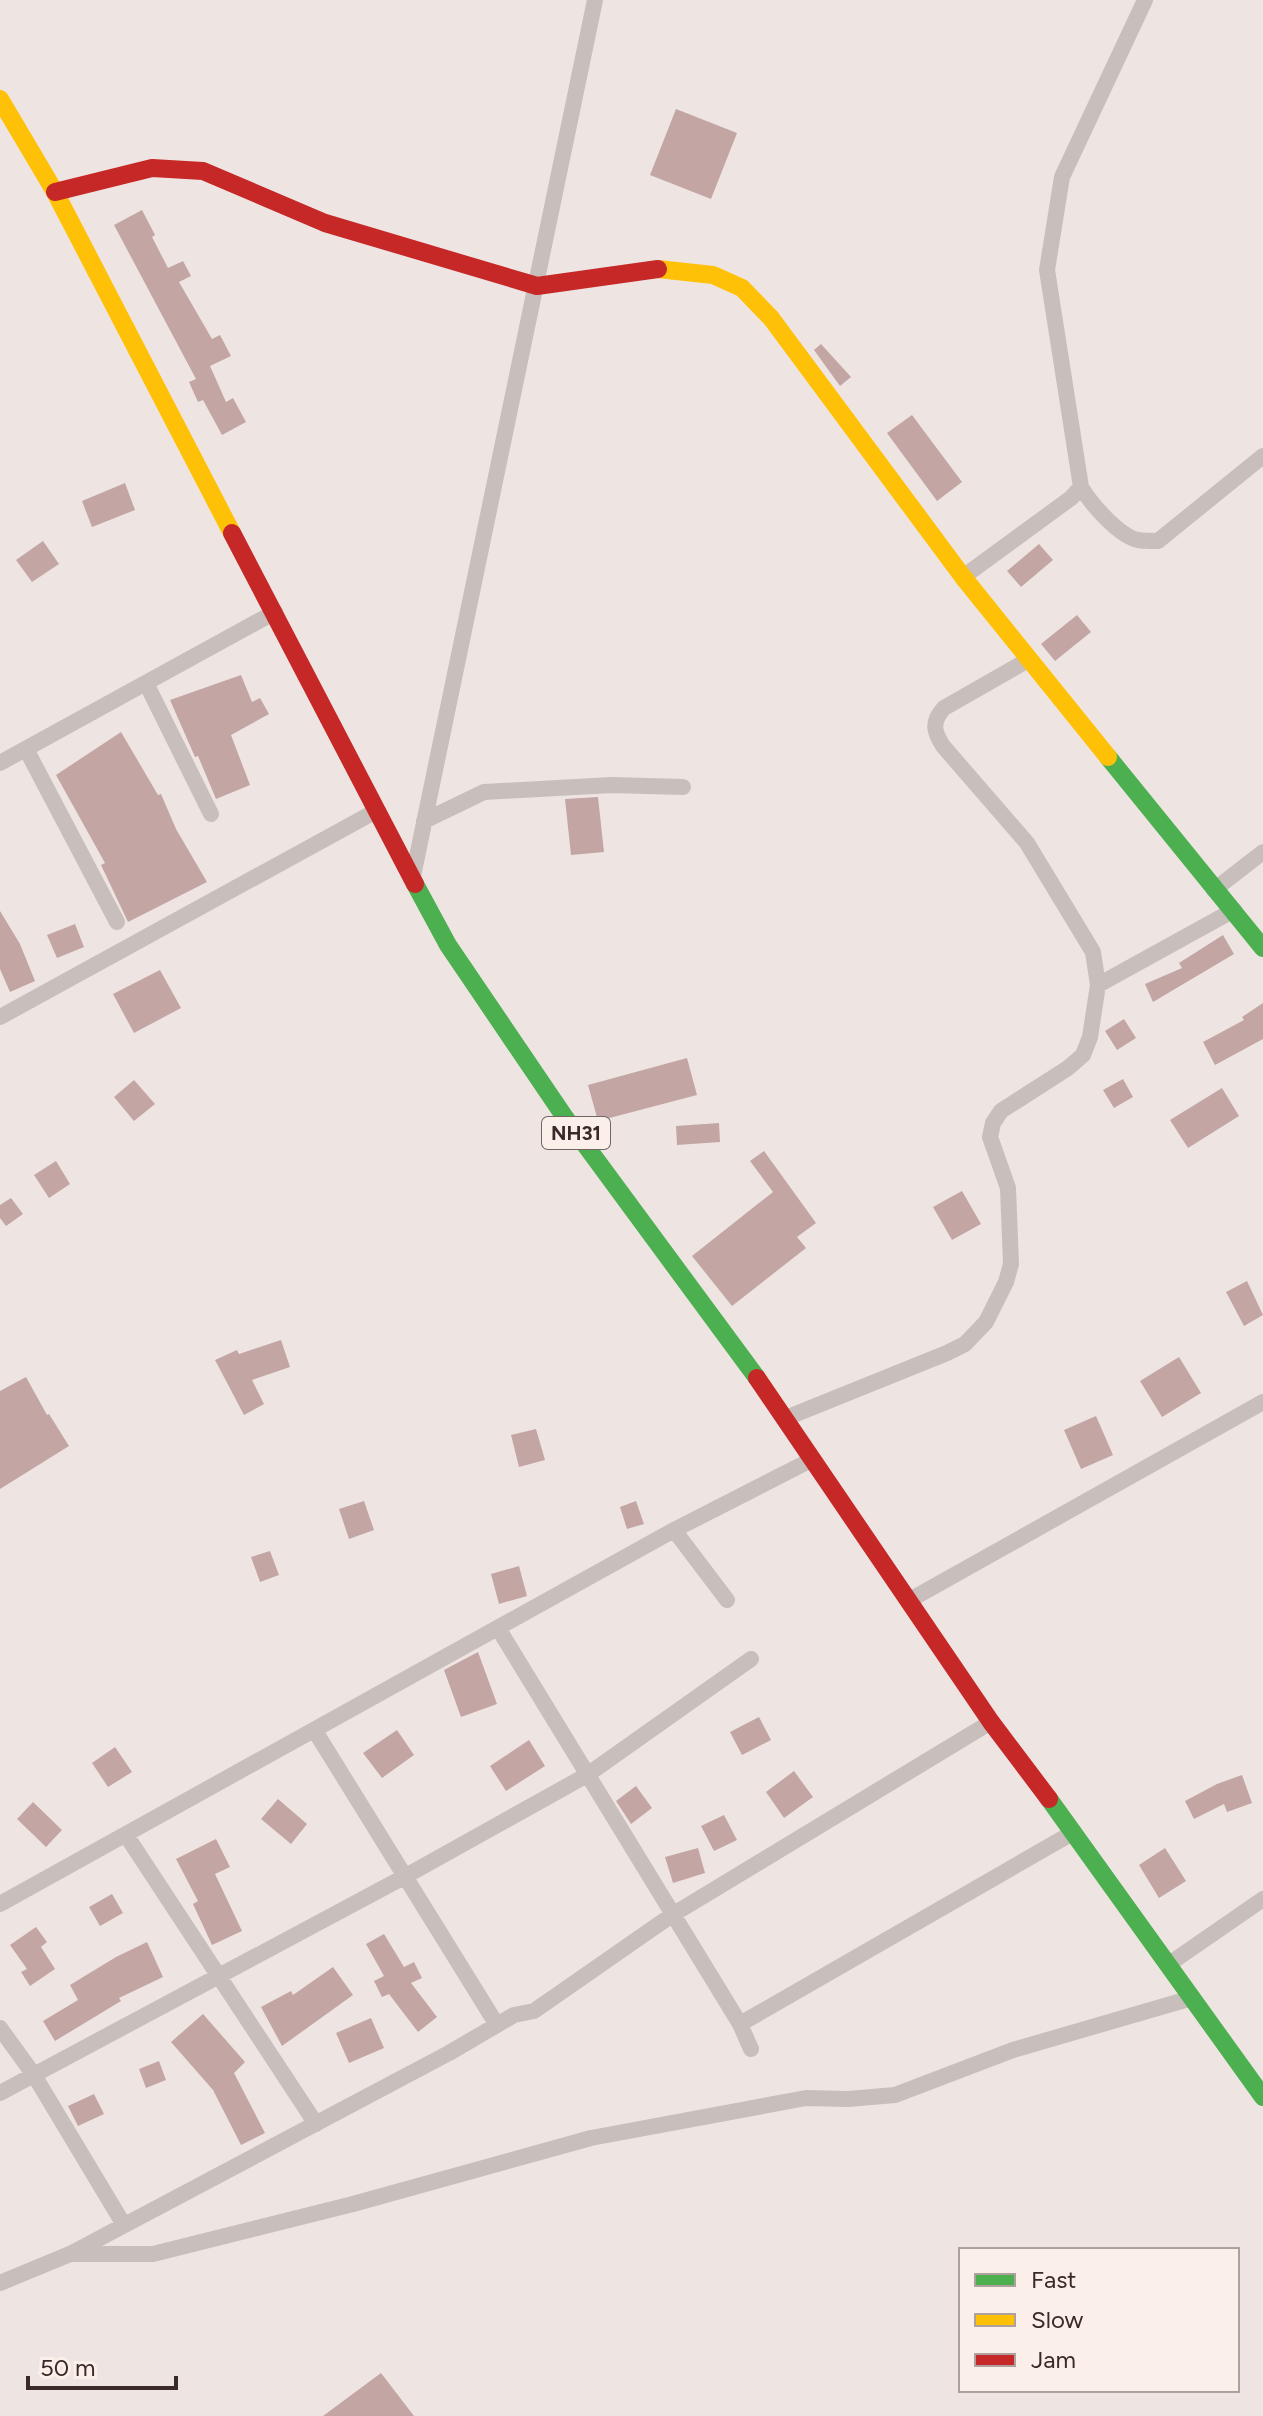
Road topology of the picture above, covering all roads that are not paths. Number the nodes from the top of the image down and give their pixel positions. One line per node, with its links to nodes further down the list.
1 (595, 0): 5 (street)
2 (1145, 0): 7 (street)
3 (0, 99): 4 (main road, NH31)
4 (55, 192): 5 (main road); 9 (main road, NH31)
5 (537, 286): 8 (main road); 17 (street)
6 (1263, 456): 7 (street)
7 (1081, 487): 8 (street)
8 (963, 577): 10 (main road)
9 (275, 612): 11 (street); 15 (main road, NH31)
10 (1028, 660): 20 (main road); 24 (street)
11 (146, 683): 12 (street); 16 (street)
12 (26, 749): 13 (street); 22 (street)
13 (0, 763)
14 (683, 787): 17 (street)
15 (376, 811): 19 (main road, NH31); 25 (street)
16 (211, 814)
17 (424, 821): 19 (street)
18 (1263, 852): 20 (street)
19 (413, 876): 27 (main road, NH31)
20 (1214, 890): 21 (main road)
21 (1234, 910): 23 (main road); 24 (street)
22 (117, 922)
23 (1263, 948)
24 (1098, 985): 27 (street)
25 (0, 1017)
26 (1263, 1402): 31 (street)
27 (786, 1418): 28 (main road, NH31)
28 (813, 1459): 29 (street); 31 (main road, NH31)
29 (674, 1530): 30 (street); 32 (street)
30 (727, 1600)
31 (908, 1601): 34 (main road, NH31)
32 (498, 1628): 35 (street); 36 (street)
33 (751, 1659): 36 (street)
34 (991, 1722): 37 (main road, NH31); 42 (street)
35 (315, 1731): 38 (street); 39 (street)
36 (587, 1775): 39 (street); 42 (street)
37 (1074, 1832): 43 (main road, NH31); 46 (street)
38 (126, 1835): 41 (street); 44 (street)
39 (404, 1877): 44 (street); 47 (street)
40 (1263, 1899): 43 (street)
41 (0, 1904)
42 (672, 1915): 46 (street); 47 (street)
43 (1169, 1964): 45 (main road, NH31)
44 (220, 1976): 50 (street); 53 (street)
45 (1192, 1998): 52 (main road, NH31); 55 (street)
46 (740, 2024): 49 (street)
47 (497, 2025): 53 (street)
48 (0, 2028): 50 (street)
49 (751, 2049)
50 (34, 2075): 51 (street); 54 (street)
51 (0, 2093)
52 (1263, 2097)
53 (316, 2124): 54 (street)
54 (124, 2225): 55 (street)
55 (70, 2254): 56 (street)
56 (0, 2283)

